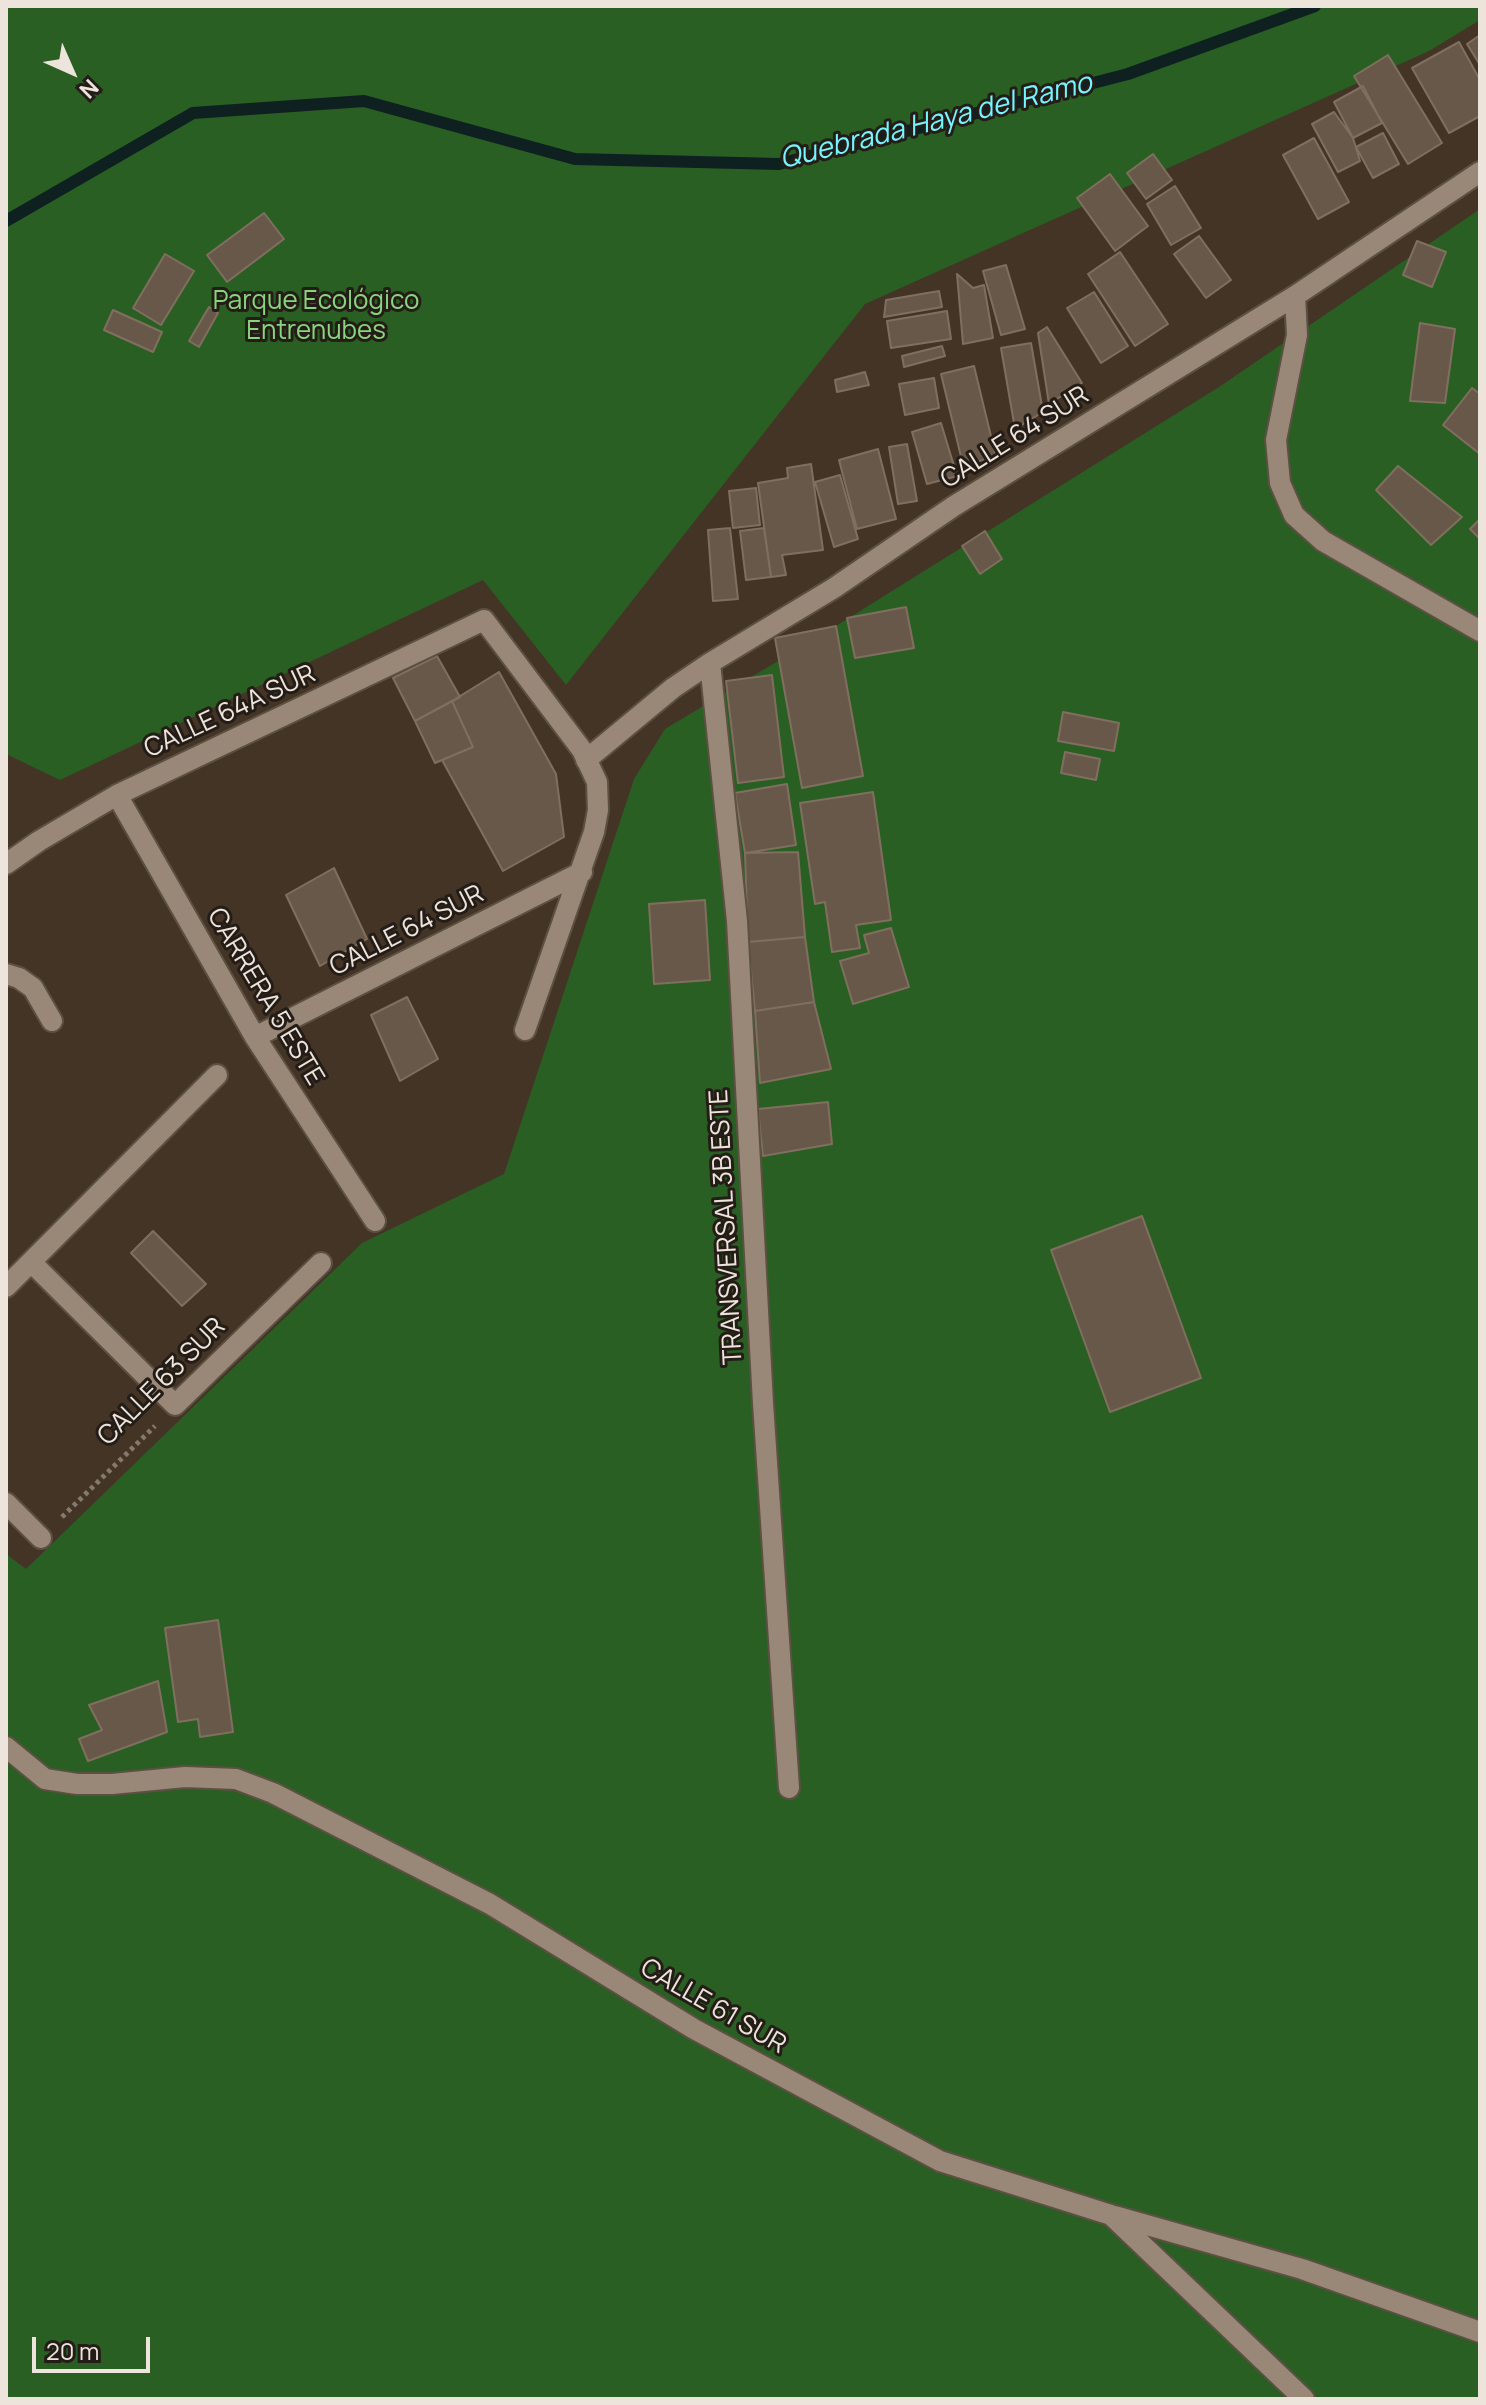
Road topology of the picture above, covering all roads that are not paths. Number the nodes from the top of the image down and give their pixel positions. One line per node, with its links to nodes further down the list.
1 (1480, 172): 2 (street, CALLE 64 SUR)
2 (1295, 296): 3 (street); 4 (street, CALLE 64 SUR)
3 (1480, 631)
4 (710, 663): 5 (street, CALLE 64 SUR); 21 (street, TRANSVERSAL 3B ESTE)
5 (586, 760): 6 (street, CALLE 64A SUR); 8 (street)
6 (117, 795): 7 (street, CALLE 64A SUR); 12 (street, CARRERA 5 ESTE)
7 (6, 864)
8 (582, 872): 11 (street); 12 (street, CALLE 64 SUR)
9 (6, 974): 10 (street)
10 (52, 1021)
11 (525, 1030)
12 (255, 1037): 14 (street, CARRERA 5 ESTE)
13 (217, 1075): 15 (street)
14 (375, 1221)
15 (31, 1262): 16 (street, CALLE 63 SUR); 17 (street)
16 (321, 1263)
17 (6, 1287)
18 (6, 1503): 19 (street)
19 (41, 1538)
20 (6, 1747): 22 (street, CALLE 61 SUR)
21 (789, 1788)
22 (1111, 2215): 23 (street); 24 (street, CALLE 61 SUR)
23 (1480, 2332)
24 (1304, 2399)

